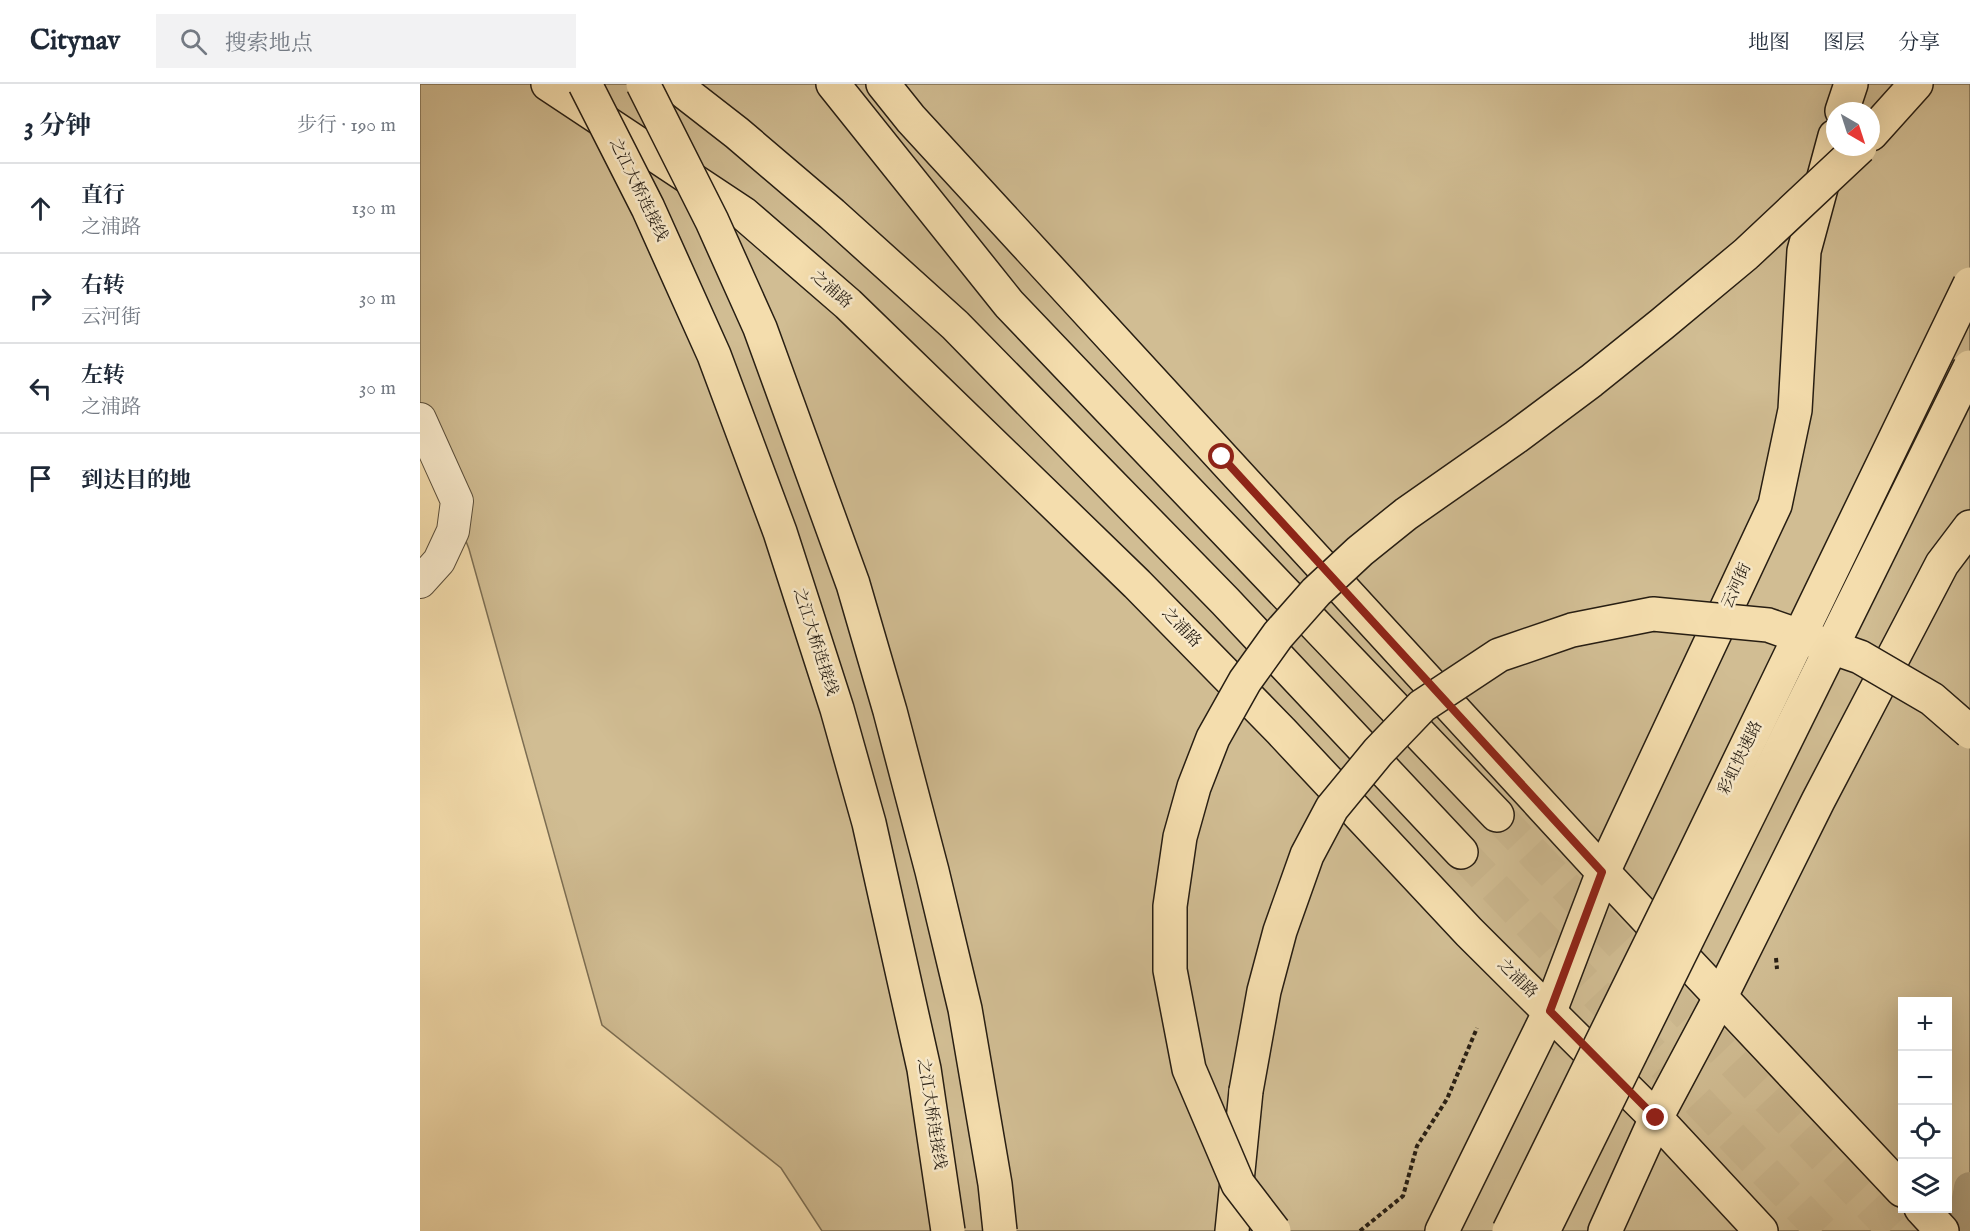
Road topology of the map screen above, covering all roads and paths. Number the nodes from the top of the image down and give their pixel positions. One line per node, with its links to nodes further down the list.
1 (548, 84): 25 (main road, 之浦路)
2 (585, 84): 30 (main road, 之江大桥连接线, bridge)
3 (643, 84): 31 (main road, bridge)
4 (674, 84): 20 (main road)
5 (833, 84): 19 (main road)
6 (883, 84): 21 (main road)
7 (1851, 84): 9 (main road)
8 (1916, 84): 10 (main road)
9 (1845, 102)
10 (1880, 124)
11 (1830, 156): 21 (main road, 云河街)
12 (1850, 156): 33 (main road, bridge)
13 (1970, 284): 36 (main road, 彩虹快速路, bridge)
14 (1970, 367): 37 (main road, 彩虹快速路, bridge)
15 (420, 419): 17 (street)
16 (1970, 527): 24 (main road)
17 (420, 582)
18 (1970, 732): 32 (main road, bridge)
19 (1497, 815)
20 (1461, 852)
21 (1602, 872): 24 (main road); 25 (main road, 云河街)
22 (1775, 955): 23 (path)
23 (1777, 969)
24 (1720, 998): 27 (main road); 28 (main road)
25 (1550, 1011): 27 (main road, 之浦路); 35 (main road, 云河街)
26 (1477, 1028): 34 (path)
27 (1656, 1118): 38 (main road); 39 (main road, 之浦路)
28 (1898, 1186)
29 (1925, 1213): 40 (main road)
30 (948, 1231)
31 (1000, 1231)
32 (1232, 1231)
33 (1274, 1231)
34 (1360, 1231)
35 (1442, 1231)
36 (1509, 1231)
37 (1543, 1231)
38 (1605, 1231)
39 (1761, 1231)
40 (1942, 1231)

